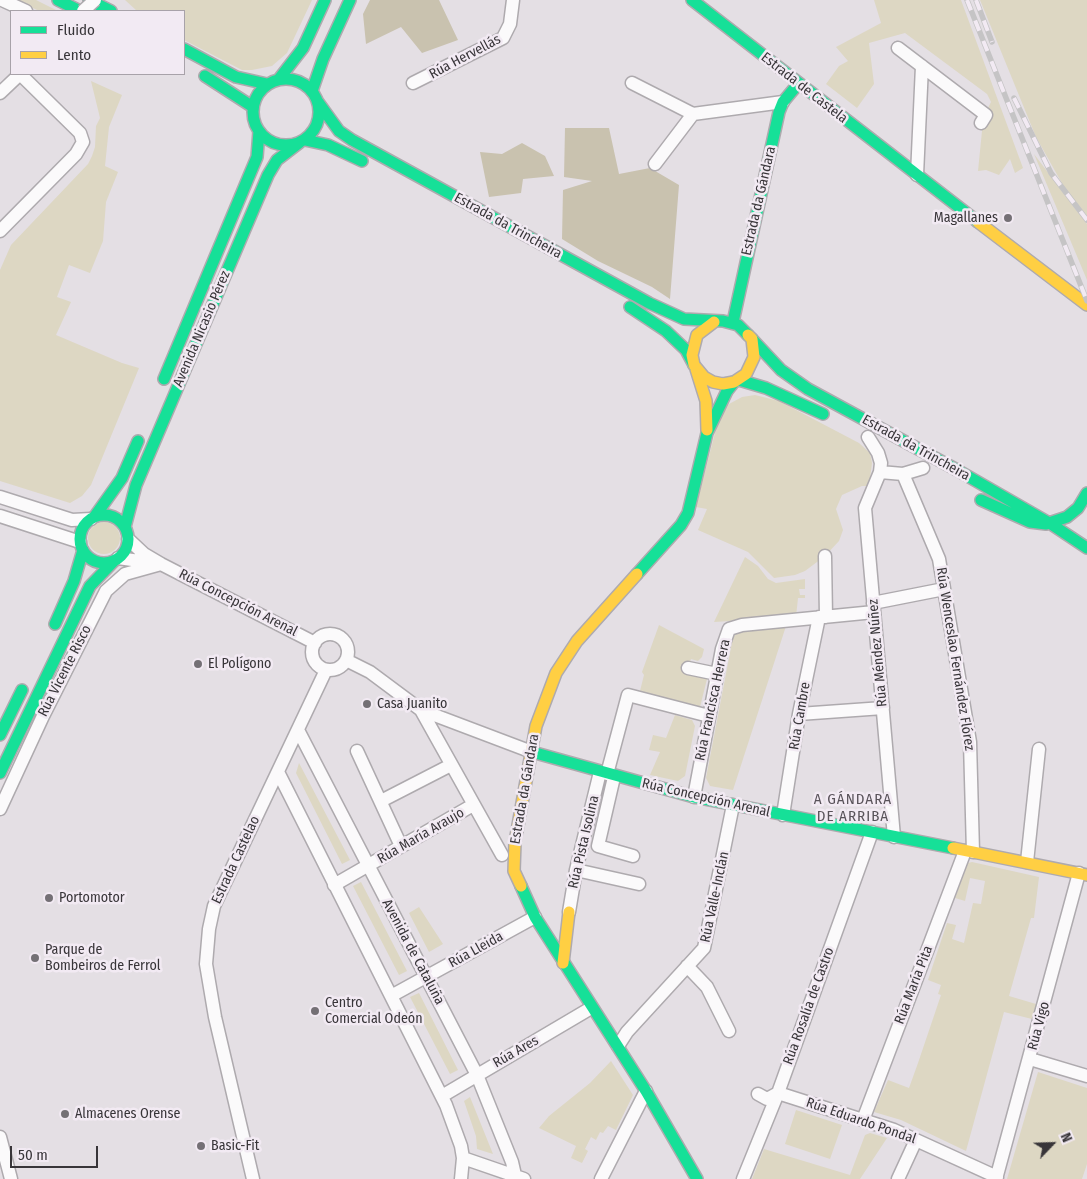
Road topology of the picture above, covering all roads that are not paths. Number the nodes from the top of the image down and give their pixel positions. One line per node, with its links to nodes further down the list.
1 (2, 0): 9 (street)
2 (58, 0): 10 (main road)
3 (89, 0): 12 (main road)
4 (95, 0): 11 (street, bridge)
5 (325, 0): 19 (main road)
6 (350, 0): 24 (main road)
7 (513, 0): 22 (street, Rúa Hervellás)
8 (692, 0): 23 (main road, Estrada de Castela)
9 (24, 10)
10 (80, 10)
11 (83, 10)
12 (109, 10)
13 (898, 48): 15 (street)
14 (185, 51): 21 (main road)
15 (922, 66): 30 (street); 35 (street)
16 (192, 70): 28 (main road)
17 (19, 75): 25 (street)
18 (21, 75): 36 (street)
19 (279, 79): 21 (main road); 24 (main road)
20 (632, 82): 29 (street)
21 (267, 84): 28 (main road)
22 (414, 84)
23 (798, 84): 27 (main road, Estrada da Gándara); 35 (main road, Estrada de Castela)
24 (312, 91): 26 (main road)
25 (0, 93)
26 (318, 102): 32 (main road); 39 (main road, Estrada da Trincheira)
27 (783, 102): 29 (street); 40 (main road, Estrada da Gándara)
28 (253, 107): 31 (main road)
29 (693, 114): 33 (street)
30 (981, 124)
31 (258, 131): 32 (main road); 44 (main road, Avenida Nicasio Pérez)
32 (302, 142): 34 (main road); 62 (main road, Avenida Nicasio Pérez)
33 (655, 164)
34 (370, 165)
35 (917, 175): 38 (main road, Estrada de Castela)
36 (0, 231)
37 (618, 301): 42 (main road)
38 (1087, 305)
39 (714, 322): 40 (main road); 42 (main road)
40 (733, 322): 41 (main road)
41 (752, 339): 43 (main road); 54 (main road, Estrada da Trincheira)
42 (695, 367): 43 (main road); 47 (main road)
43 (736, 381): 45 (main road); 47 (main road)
44 (161, 386)
45 (834, 420)
46 (142, 432): 59 (main road)
47 (707, 433): 91 (main road, Estrada da Gándara)
48 (864, 435): 49 (main road, Estrada da Trincheira); 52 (street)
49 (892, 450)
50 (907, 459): 51 (main road, Estrada da Trincheira)
51 (927, 470): 53 (street)
52 (880, 472): 53 (street); 72 (street, Rúa Méndez Núñez)
53 (903, 474): 71 (street, Rúa Wenceslao Fernández Flórez)
54 (979, 483): 55 (main road); 60 (main road, Estrada da Trincheira)
55 (1087, 493): 57 (main road)
56 (0, 497): 59 (street)
57 (1078, 508): 60 (main road); 61 (main road)
58 (0, 516): 65 (street)
59 (93, 518): 62 (main road); 65 (main road)
60 (1051, 524): 63 (main road); 66 (main road, Estrada da Trincheira)
61 (1082, 532)
62 (127, 533): 69 (main road); 70 (street)
63 (1040, 534)
64 (1058, 543): 68 (main road)
65 (82, 546): 69 (main road); 74 (main road)
66 (1087, 548)
67 (825, 556): 73 (street, Rúa Cambre)
68 (1087, 559)
69 (116, 560): 70 (street); 93 (main road)
70 (161, 564): 75 (street, Rúa Concepción Arenal); 100 (street, Rúa Vicente Risco)
71 (944, 589): 72 (street, Rúa Francisca Herrera); 106 (street, Rúa Wenceslao Fernández Flórez)
72 (874, 607): 73 (street, Rúa Francisca Herrera); 81 (street, Rúa Méndez Núñez)
73 (822, 617): 79 (street, Rúa Francisca Herrera); 83 (street, Rúa Cambre)
74 (50, 632)
75 (315, 643): 76 (street); 78 (street)
76 (346, 660): 78 (street); 82 (street, Rúa Concepción Arenal)
77 (688, 668): 79 (street)
78 (326, 670): 86 (street, Estrada Castelao)
79 (717, 674): 84 (street, Rúa Francisca Herrera)
80 (29, 675): 87 (main road)
81 (883, 708): 83 (street); 103 (street, Rúa Méndez Núñez)
82 (421, 710): 85 (street, Rúa Concepción Arenal); 88 (street)
83 (799, 714): 101 (street, Rúa Cambre)
84 (709, 716): 95 (street); 96 (street, Rúa Francisca Herrera)
85 (453, 721): 88 (street); 91 (street, Rúa Concepción Arenal)
86 (298, 730): 94 (street, Estrada Castelao); 110 (street, Avenida de Cataluña)
87 (0, 735)
88 (437, 739): 92 (street)
89 (1039, 748): 109 (street)
90 (357, 751): 97 (street)
91 (532, 752): 95 (main road, Rúa Concepción Arenal); 104 (main road, Estrada da Gándara)
92 (451, 765): 97 (street); 98 (street)
93 (0, 772)
94 (278, 772): 115 (street); 142 (street, Estrada Castelao)
95 (607, 774): 96 (main road, Rúa Concepción Arenal); 108 (street); 111 (street, Rúa Pista Isolina)
96 (694, 797): 99 (main road, Rúa Concepción Arenal)
97 (381, 800): 105 (street)
98 (474, 805): 105 (street, Rúa María Araujo); 107 (street)
99 (733, 805): 101 (main road, Rúa Concepción Arenal); 122 (street, Rúa Valle-Inclán)
100 (0, 809)
101 (783, 815): 102 (main road, Rúa Concepción Arenal)
102 (872, 832): 103 (main road, Rúa Concepción Arenal); 132 (street, Rúa Rosalía de Castro)
103 (894, 837): 106 (main road, Rúa Concepción Arenal)
104 (514, 842): 107 (main road); 112 (main road, Estrada da Gándara)
105 (402, 846): 110 (street, Rúa María Araujo)
106 (969, 852): 109 (main road, Rúa Concepción Arenal); 135 (street, Rúa María Pita)
107 (502, 855): 112 (main road)
108 (633, 856)
109 (1027, 862): 113 (main road, Rúa Concepción Arenal)
110 (368, 867): 115 (street, Rúa María Araujo); 123 (street, Avenida de Cataluña)
111 (576, 870): 114 (street); 116 (street, Rúa Pista Isolina)
112 (514, 871): 117 (main road, Estrada da Gándara)
113 (1083, 874): 128 (street, Rúa Vigo)
114 (639, 884)
115 (334, 885): 124 (street)
116 (569, 912): 119 (main road); 120 (main road)
117 (535, 917): 118 (main road); 120 (main road, Estrada da Gándara); 123 (street, Rúa Lleida)
118 (550, 921)
119 (567, 930): 120 (main road); 121 (main road)
120 (548, 938): 121 (main road, Estrada da Gándara)
121 (562, 963): 125 (main road, Estrada da Gándara)
122 (687, 966): 126 (street); 127 (street, Rúa Valle-Inclán)
123 (426, 978): 124 (street, Rúa Lleida); 129 (street, Avenida de Cataluña)
124 (391, 996): 134 (street)
125 (591, 1008): 127 (main road, Estrada da Gándara); 129 (street, Rúa Ares)
126 (729, 1031)
127 (618, 1046): 131 (main road, Estrada da Gándara)
128 (1030, 1059): 130 (street); 140 (street, Rúa Vigo)
129 (477, 1075): 134 (street, Rúa Ares); 139 (street, Avenida de Cataluña)
130 (1087, 1076)
131 (646, 1091): 144 (street); 145 (main road, Estrada da Gándara)
132 (778, 1093): 133 (street); 135 (street, Rúa Eduardo Pondal); 146 (street, Rúa Rosalía de Castro)
133 (758, 1094)
134 (442, 1096): 138 (street)
135 (863, 1120): 137 (street, Rúa Eduardo Pondal)
136 (0, 1137): 141 (street)
137 (916, 1140): 140 (street, Rúa Eduardo Pondal); 147 (street)
138 (463, 1158): 139 (street); 143 (street)
139 (517, 1178)
140 (996, 1178)
141 (11, 1179)
142 (253, 1179)
143 (461, 1179)
144 (601, 1179)
145 (697, 1179)
146 (743, 1179)
147 (898, 1179)

